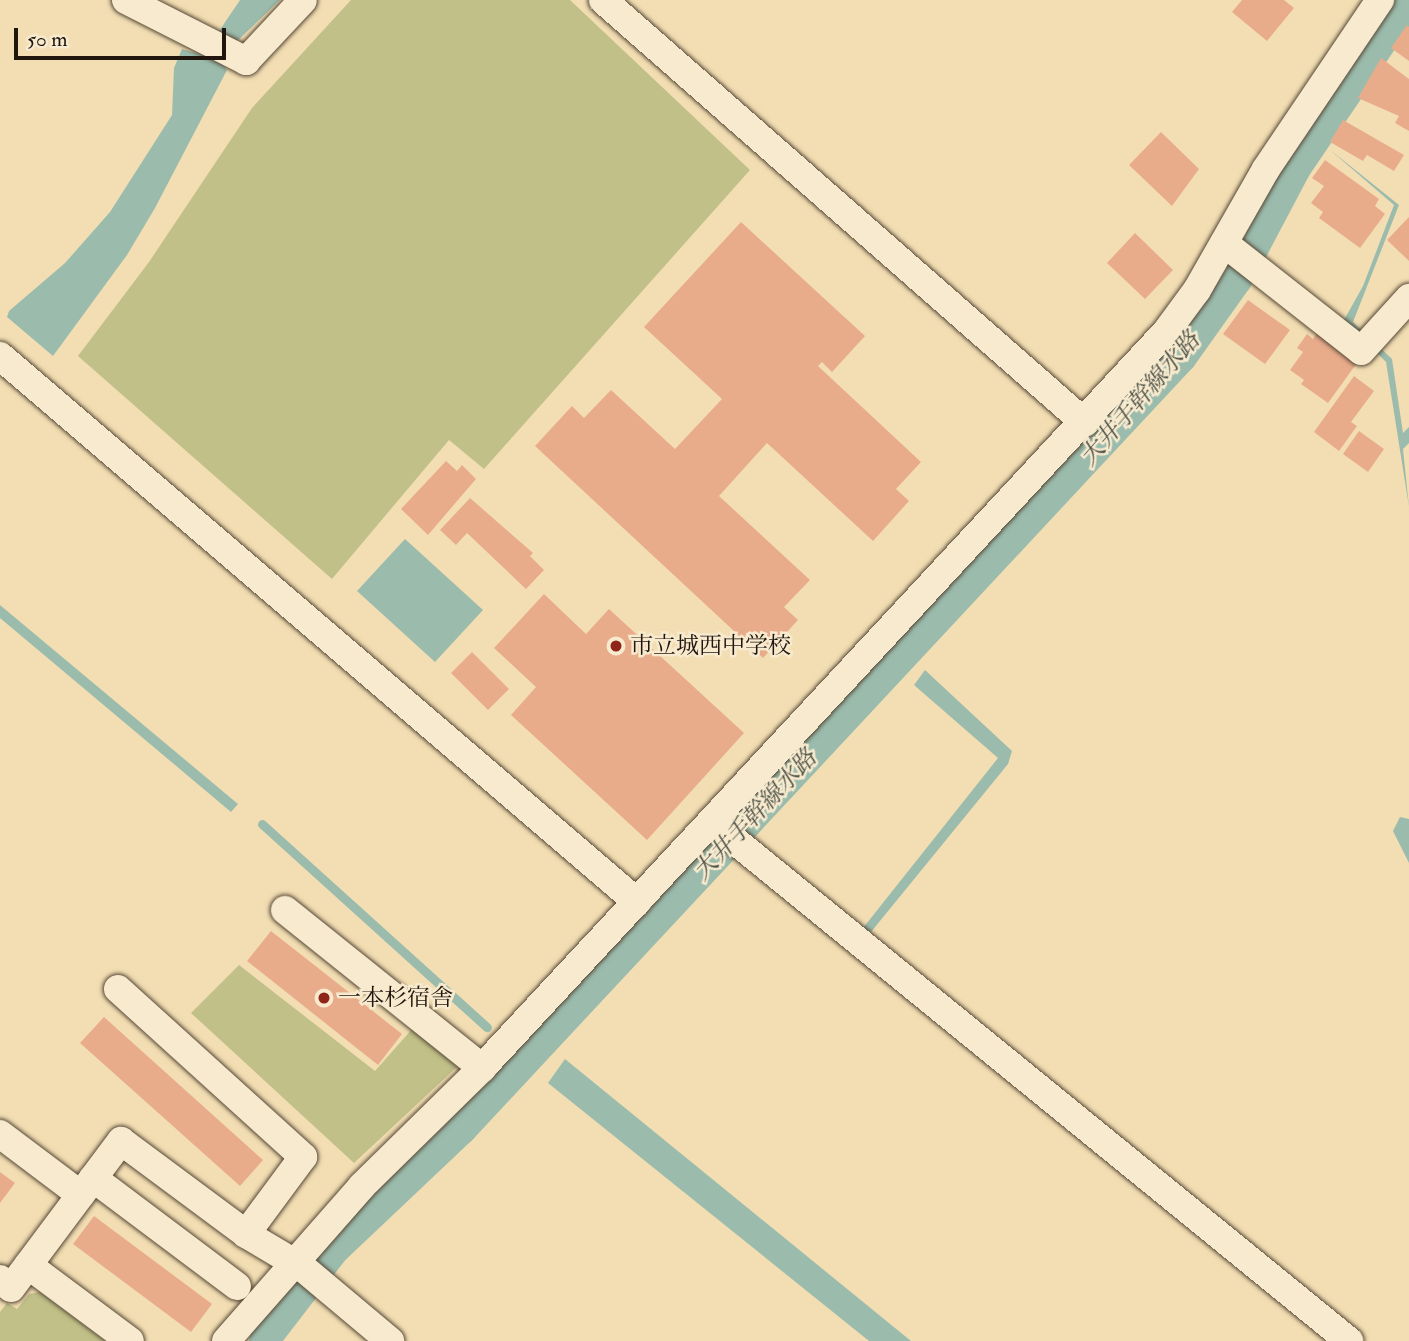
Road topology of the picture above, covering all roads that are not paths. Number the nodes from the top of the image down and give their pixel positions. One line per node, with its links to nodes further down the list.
1 (126, 0): 2 (street)
2 (303, 0)
3 (603, 0): 8 (street)
4 (1380, 0): 5 (street)
5 (1240, 256): 6 (street); 8 (street)
6 (1409, 298)
7 (0, 356): 10 (street)
8 (1085, 423): 9 (street)
9 (717, 826): 10 (street); 24 (street)
10 (637, 902): 13 (street)
11 (285, 910): 13 (street)
12 (118, 989): 16 (street)
13 (481, 1068): 18 (street)
14 (0, 1134): 15 (street)
15 (87, 1186): 16 (street); 17 (street); 20 (street)
16 (246, 1234): 18 (street)
17 (28, 1265): 19 (street); 21 (street)
18 (308, 1272): 22 (street); 23 (street)
19 (0, 1279)
20 (237, 1286)
21 (130, 1341)
22 (226, 1341)
23 (390, 1341)
24 (1349, 1341)

